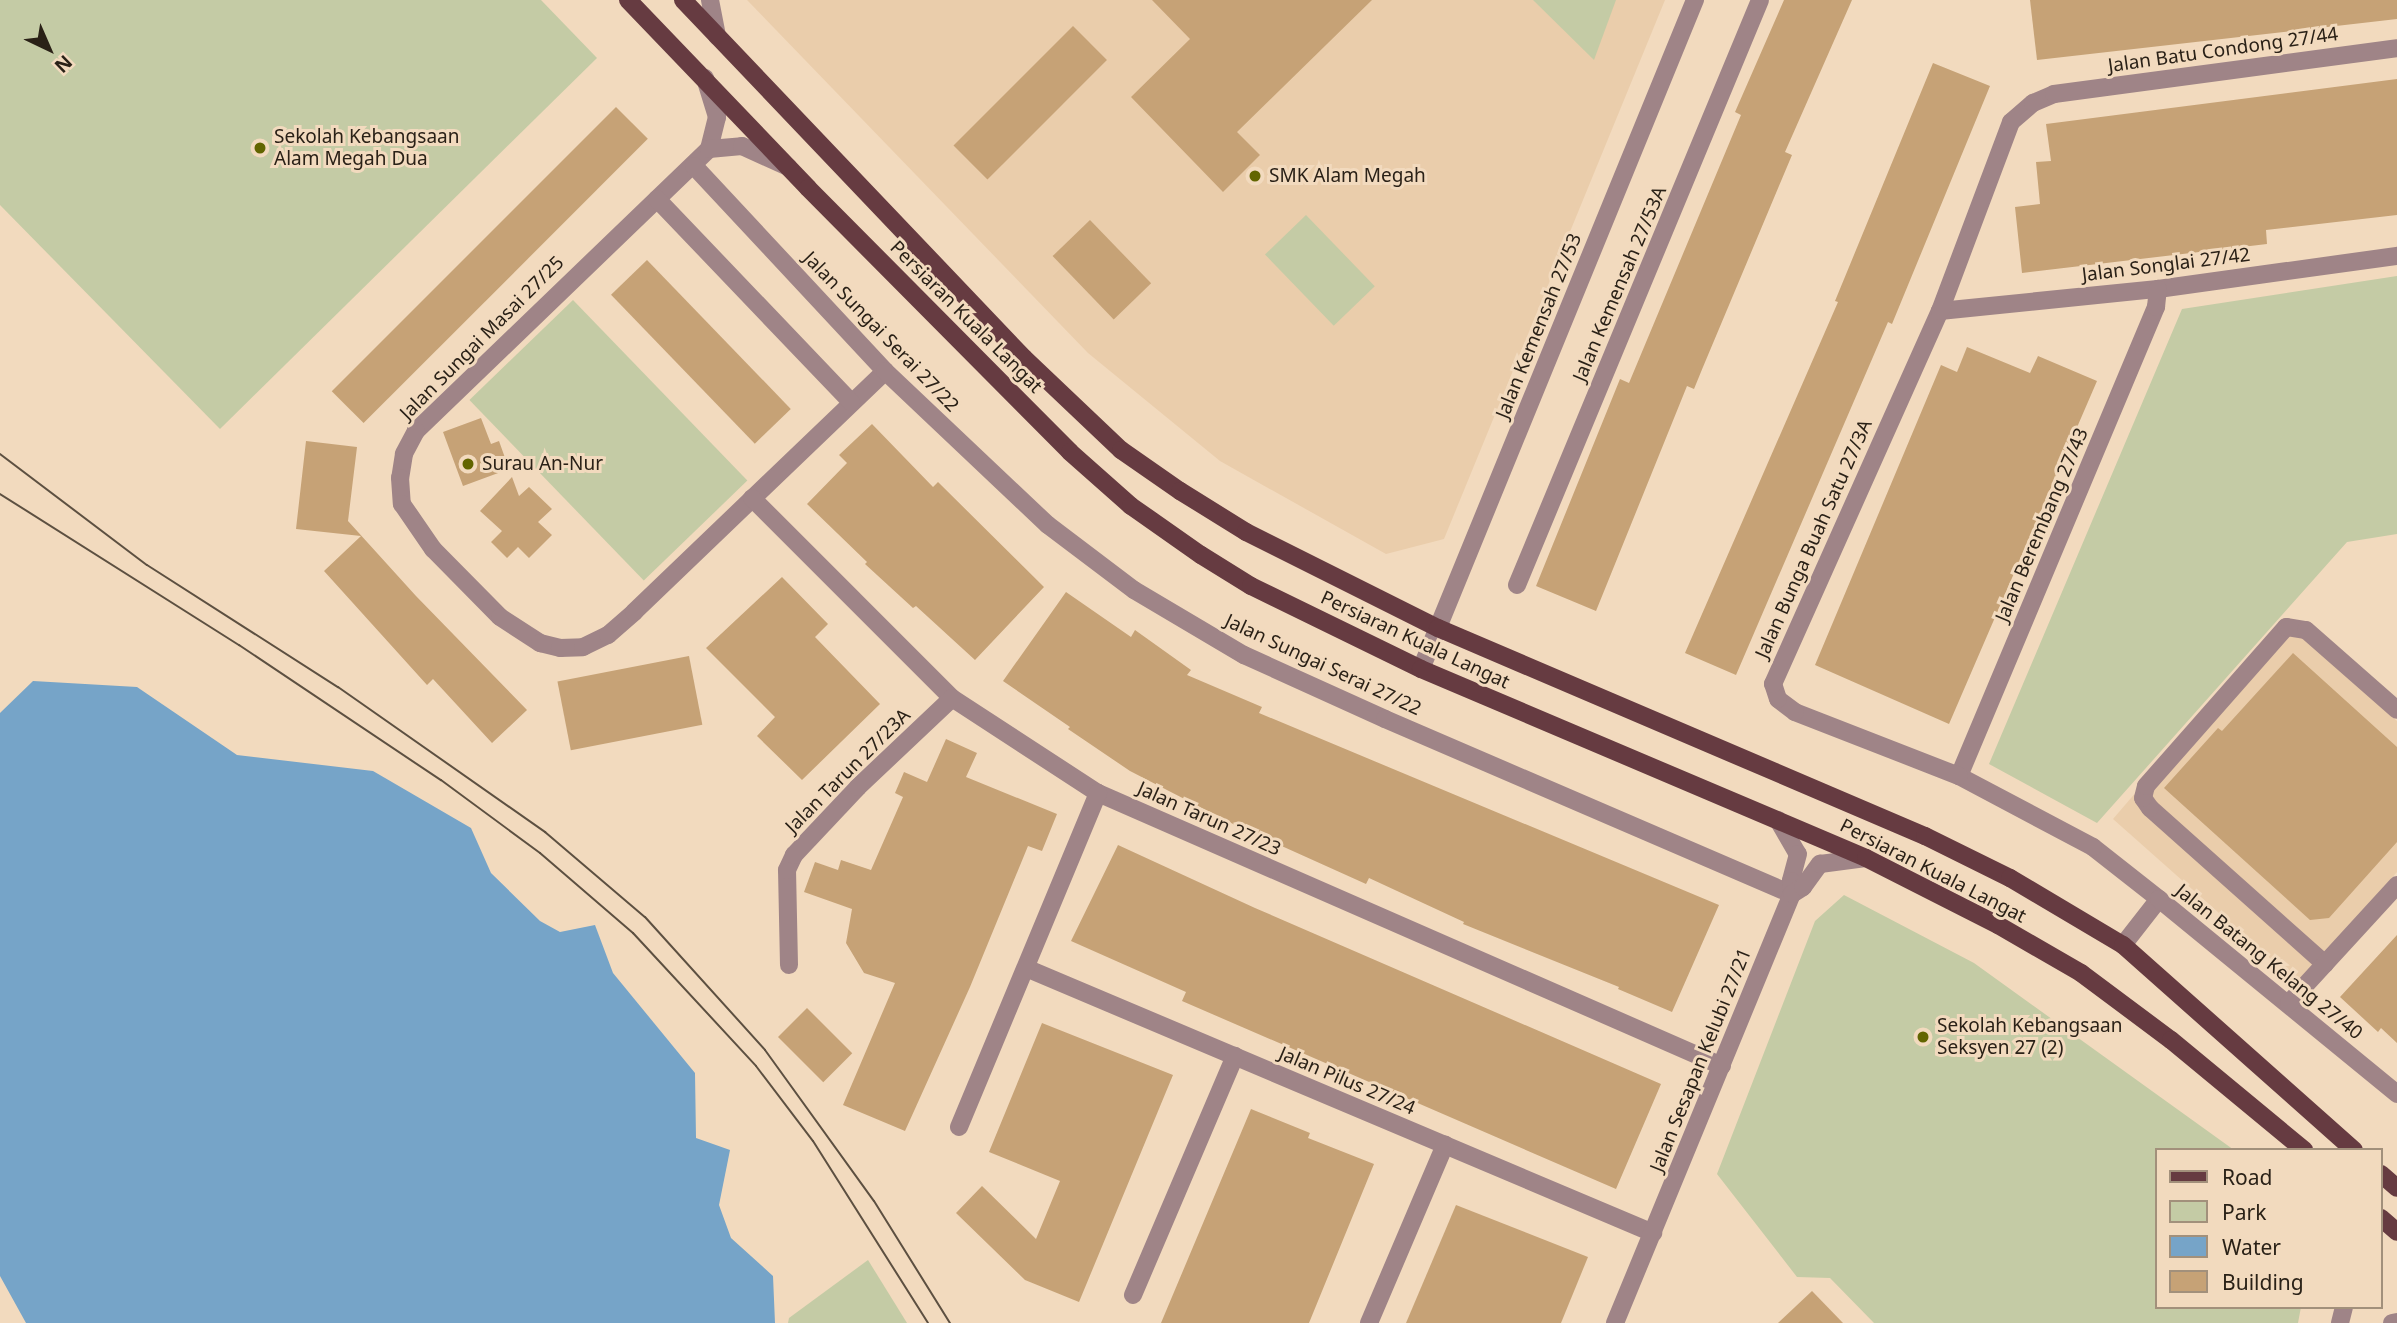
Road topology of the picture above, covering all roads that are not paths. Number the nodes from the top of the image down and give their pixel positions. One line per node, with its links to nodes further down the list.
1 (628, 0): 8 (main road, Persiaran Kuala Langat)
2 (683, 0): 6 (main road, Persiaran Kuala Langat)
3 (710, 0): 6 (street)
4 (1695, 0): 21 (street, Jalan Kemensah 27/53)
5 (1760, 0): 20 (street, Jalan Kemensah 27/53A)
6 (717, 36): 21 (main road, Persiaran Kuala Langat)
7 (2397, 48): 9 (street, Jalan Batu Condong 27/44)
8 (705, 78): 10 (street, Jalan Sungai Masai 27/25); 12 (main road, Persiaran Kuala Langat)
9 (2054, 94): 16 (street, Jalan Bunga Buah Satu 27/3A)
10 (709, 149): 11 (street, Jalan Sungai Masai 27/25); 12 (street)
11 (694, 166): 13 (street, Jalan Sungai Masai 27/25); 17 (street, Jalan Sungai Serai 27/22)
12 (792, 169): 22 (main road, Persiaran Kuala Langat)
13 (657, 199): 18 (street); 19 (street, Jalan Sungai Masai 27/25)
14 (2397, 256): 15 (street, Jalan Songlai 27/42)
15 (2158, 289): 16 (street, Jalan Songlai 27/42); 25 (street, Jalan Berembang 27/43)
16 (1940, 311): 25 (street, Jalan Bunga Buah Satu 27/3A)
17 (885, 371): 18 (street, Jalan Sungai Masai 27/25); 30 (street, Jalan Sungai Serai 27/22)
18 (851, 402): 19 (street, Jalan Sungai Masai 27/25)
19 (752, 498): 23 (street, Jalan Tarun 27/23)
20 (1517, 585)
21 (1438, 628): 22 (street, Jalan Kemensah 27/53); 32 (main road, Persiaran Kuala Langat)
22 (1421, 669): 27 (main road, Persiaran Kuala Langat)
23 (952, 698): 26 (street, Jalan Tarun 27/23); 34 (street, Jalan Tarun 27/23A)
24 (2397, 710): 33 (street)
25 (1959, 776): 31 (street, Jalan Bunga Buah Satu 27/3A)
26 (1098, 793): 35 (street); 38 (street, Jalan Tarun 27/23)
27 (1778, 820): 28 (main road, Persiaran Kuala Langat); 30 (street)
28 (1867, 858): 30 (street, Jalan Sesapan Kelubi 27/21); 42 (main road, Persiaran Kuala Langat)
29 (2397, 886): 33 (street)
30 (1792, 894): 38 (street, Jalan Sesapan Kelubi 27/21)
31 (2159, 899): 32 (street, Jalan Batang Kelang 27/40); 36 (street, Jalan Batang Kelang 27/40)
32 (2123, 945): 43 (main road, Persiaran Kuala Langat)
33 (2325, 964): 36 (street)
34 (789, 965)
35 (1026, 968): 37 (street, Jalan Pilus 27/24); 40 (street)
36 (2289, 1003): 39 (street, Jalan Batang Kelang 27/40)
37 (1235, 1056): 41 (street, Jalan Pilus 27/24); 49 (street)
38 (1722, 1066): 48 (street, Jalan Sesapan Kelubi 27/21)
39 (2397, 1094)
40 (959, 1127)
41 (1445, 1145): 48 (street, Jalan Pilus 27/24); 50 (street)
42 (2302, 1148)
43 (2352, 1148)
44 (2383, 1176): 45 (main road)
45 (2397, 1188)
46 (2383, 1219): 47 (main road)
47 (2397, 1232)
48 (1653, 1233): 51 (street, Jalan Sesapan Kelubi 27/21)
49 (1133, 1295)
50 (1369, 1323)
51 (1615, 1323)

